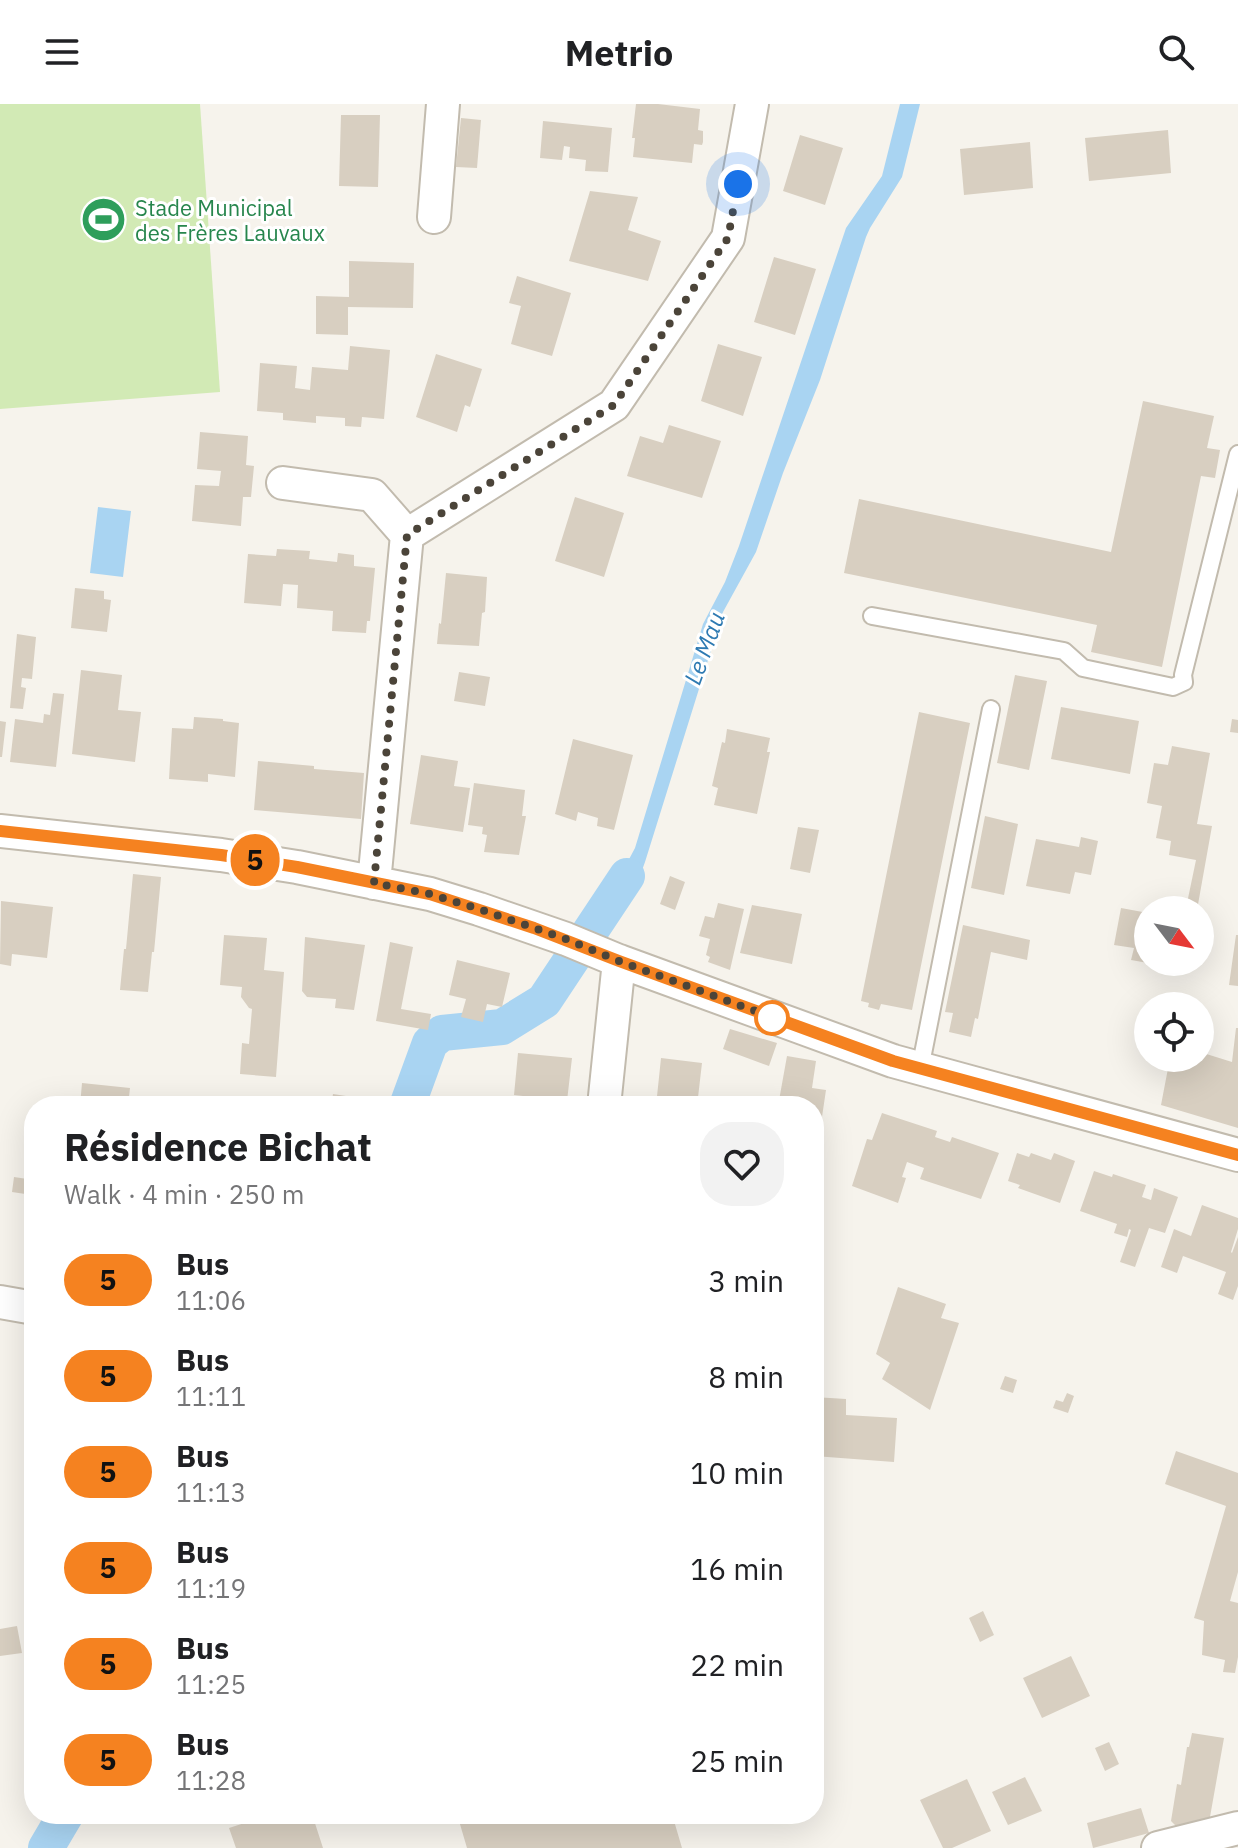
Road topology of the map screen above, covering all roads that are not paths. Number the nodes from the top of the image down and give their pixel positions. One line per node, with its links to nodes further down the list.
1 (443, 104): 3 (street)
2 (752, 104): 6 (street)
3 (434, 217)
4 (1237, 464): 7 (lane)
5 (283, 483): 6 (street)
6 (407, 535): 10 (street)
7 (872, 616)
8 (991, 709): 12 (lane)
9 (0, 831): 10 (street)
10 (374, 883): 11 (street)
11 (592, 950): 12 (street); 13 (street)
12 (920, 1069): 14 (street)
13 (603, 1096)
14 (1238, 1155)
15 (0, 1302): 16 (street)
16 (24, 1306)
17 (1238, 1828): 18 (street)
18 (1158, 1848)

